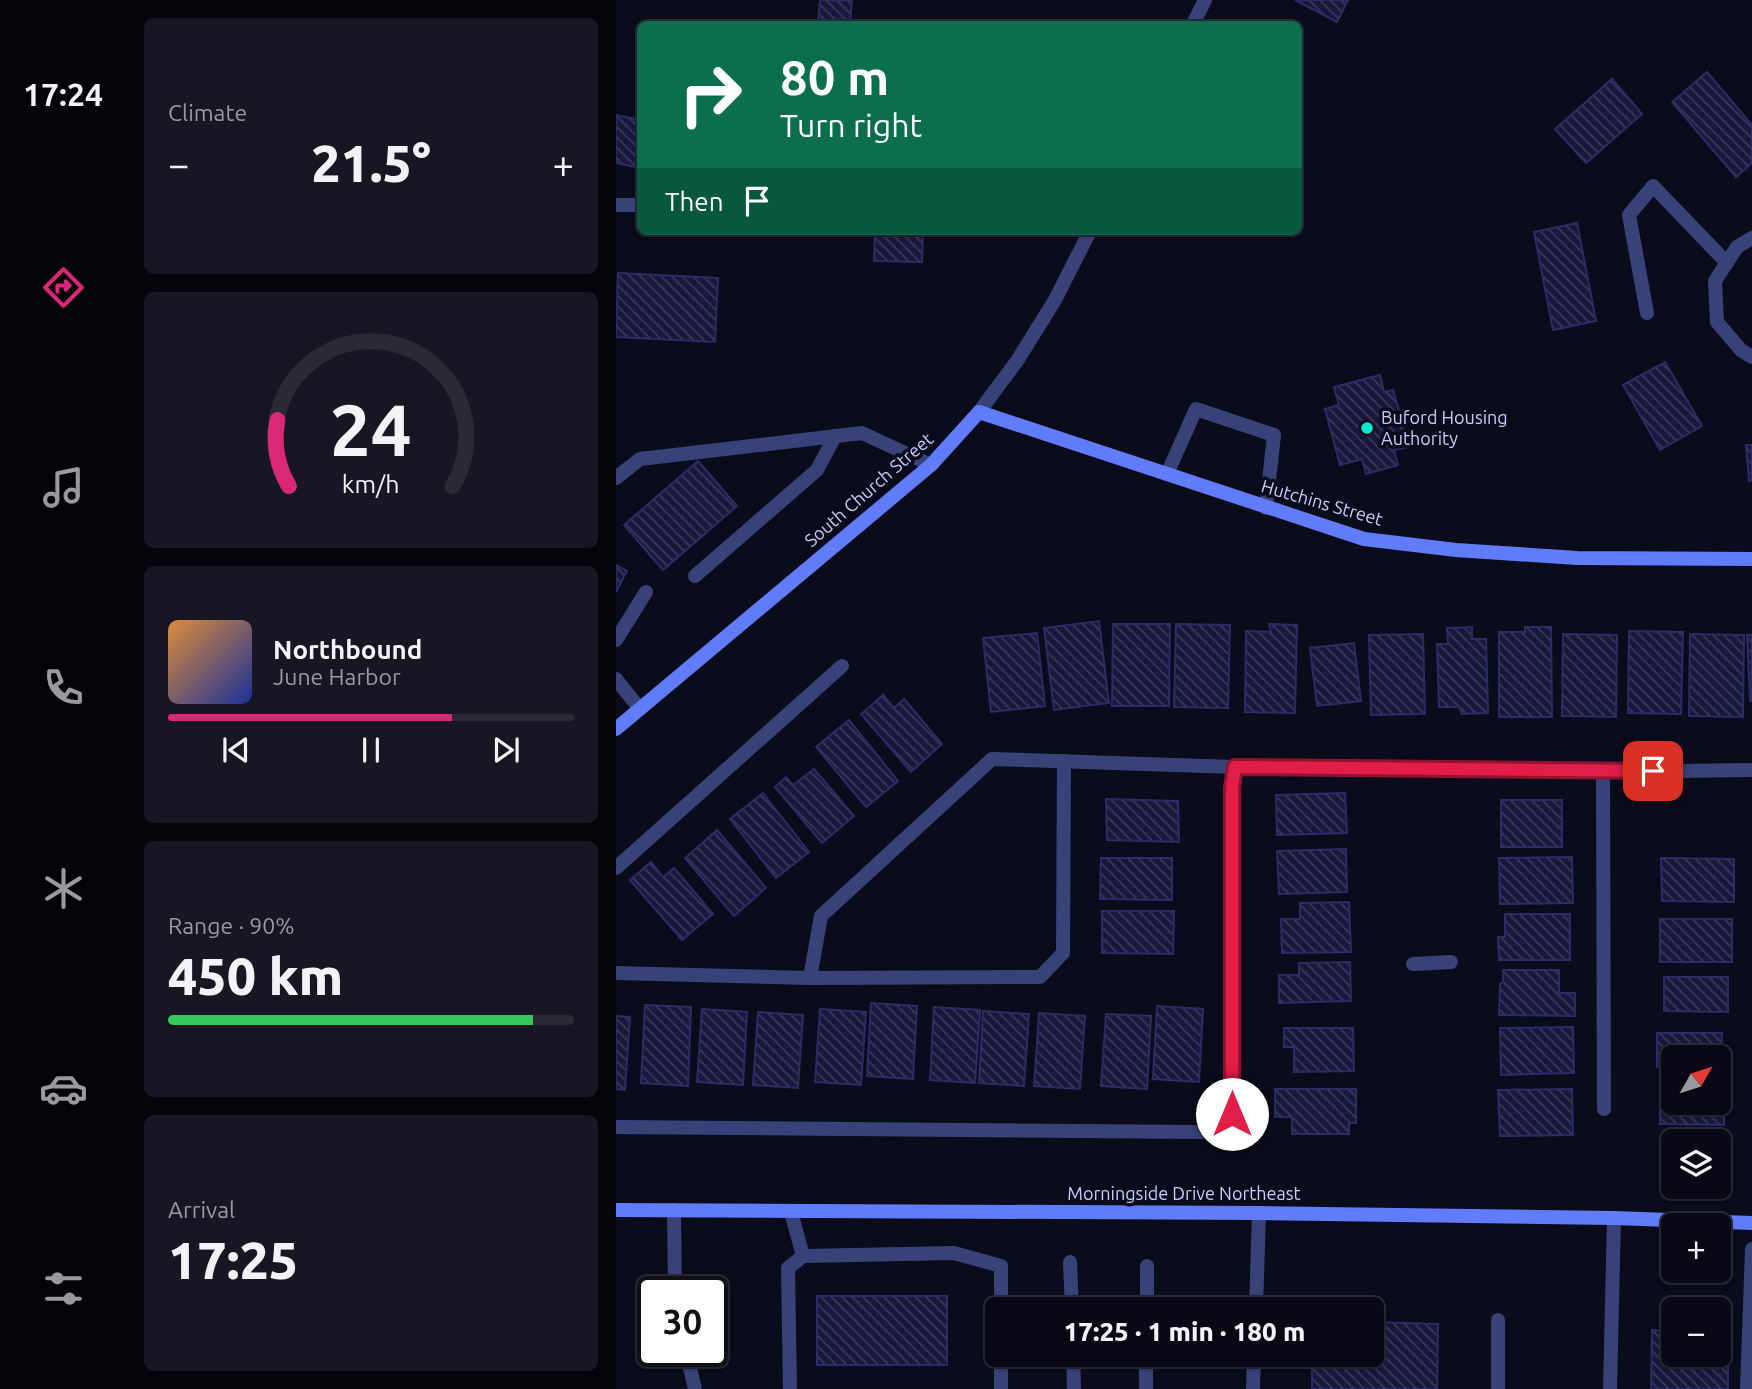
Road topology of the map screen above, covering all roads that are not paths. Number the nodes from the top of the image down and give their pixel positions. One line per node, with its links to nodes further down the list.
1 (1205, 0): 2 (street)
2 (1194, 21)
3 (616, 205): 4 (street)
4 (637, 205)
5 (1088, 235): 10 (street, South Church Street)
6 (1752, 238): 7 (street)
7 (1727, 263): 8 (street); 9 (street)
8 (1647, 313)
9 (1752, 357)
10 (979, 412): 12 (street, South Church Street); 13 (street, Hutchins Street)
11 (835, 436): 12 (street); 14 (street); 17 (street)
12 (931, 465): 22 (street, South Church Street)
13 (1167, 474): 15 (street, Hutchins Street); 15 (street)
14 (616, 478)
15 (1266, 508): 16 (street, Hutchins Street)
16 (1752, 559)
17 (695, 576)
18 (646, 592): 19 (street)
19 (616, 640)
20 (842, 666): 28 (street)
21 (616, 679): 22 (street)
22 (640, 709): 23 (street, South Church Street)
23 (616, 729)
24 (1064, 761): 25 (street); 32 (street); 32 (street)
25 (1235, 767): 27 (street); 34 (street)
26 (1752, 770): 27 (street)
27 (1603, 772): 33 (street)
28 (616, 868)
29 (1451, 962): 30 (street)
30 (1413, 964)
31 (616, 973): 32 (street)
32 (810, 978)
33 (1604, 1109)
34 (616, 1127)
35 (616, 1210): 36 (street, Morningside Drive Northeast)
36 (674, 1210): 37 (street, Morningside Drive Northeast); 45 (street)
37 (791, 1212): 38 (street, Morningside Drive Northeast); 42 (street)
38 (1259, 1213): 39 (street, Morningside Drive Northeast); 49 (street)
39 (1615, 1218): 40 (street, Morningside Drive Northeast); 63 (street)
40 (1752, 1223)
41 (1752, 1249): 64 (street)
42 (803, 1256): 46 (street); 57 (street)
43 (1070, 1262): 47 (street)
44 (1147, 1266): 48 (street)
45 (675, 1276)
46 (1001, 1297)
47 (1071, 1297)
48 (1147, 1297)
49 (1256, 1297)
50 (1498, 1320): 62 (street)
51 (690, 1367): 56 (street)
52 (1001, 1367): 58 (street)
53 (1073, 1367): 59 (street)
54 (1146, 1367): 60 (street)
55 (1254, 1367): 61 (street)
56 (695, 1389)
57 (790, 1389)
58 (1001, 1389)
59 (1074, 1389)
60 (1146, 1389)
61 (1253, 1389)
62 (1498, 1389)
63 (1610, 1389)
64 (1747, 1389)

